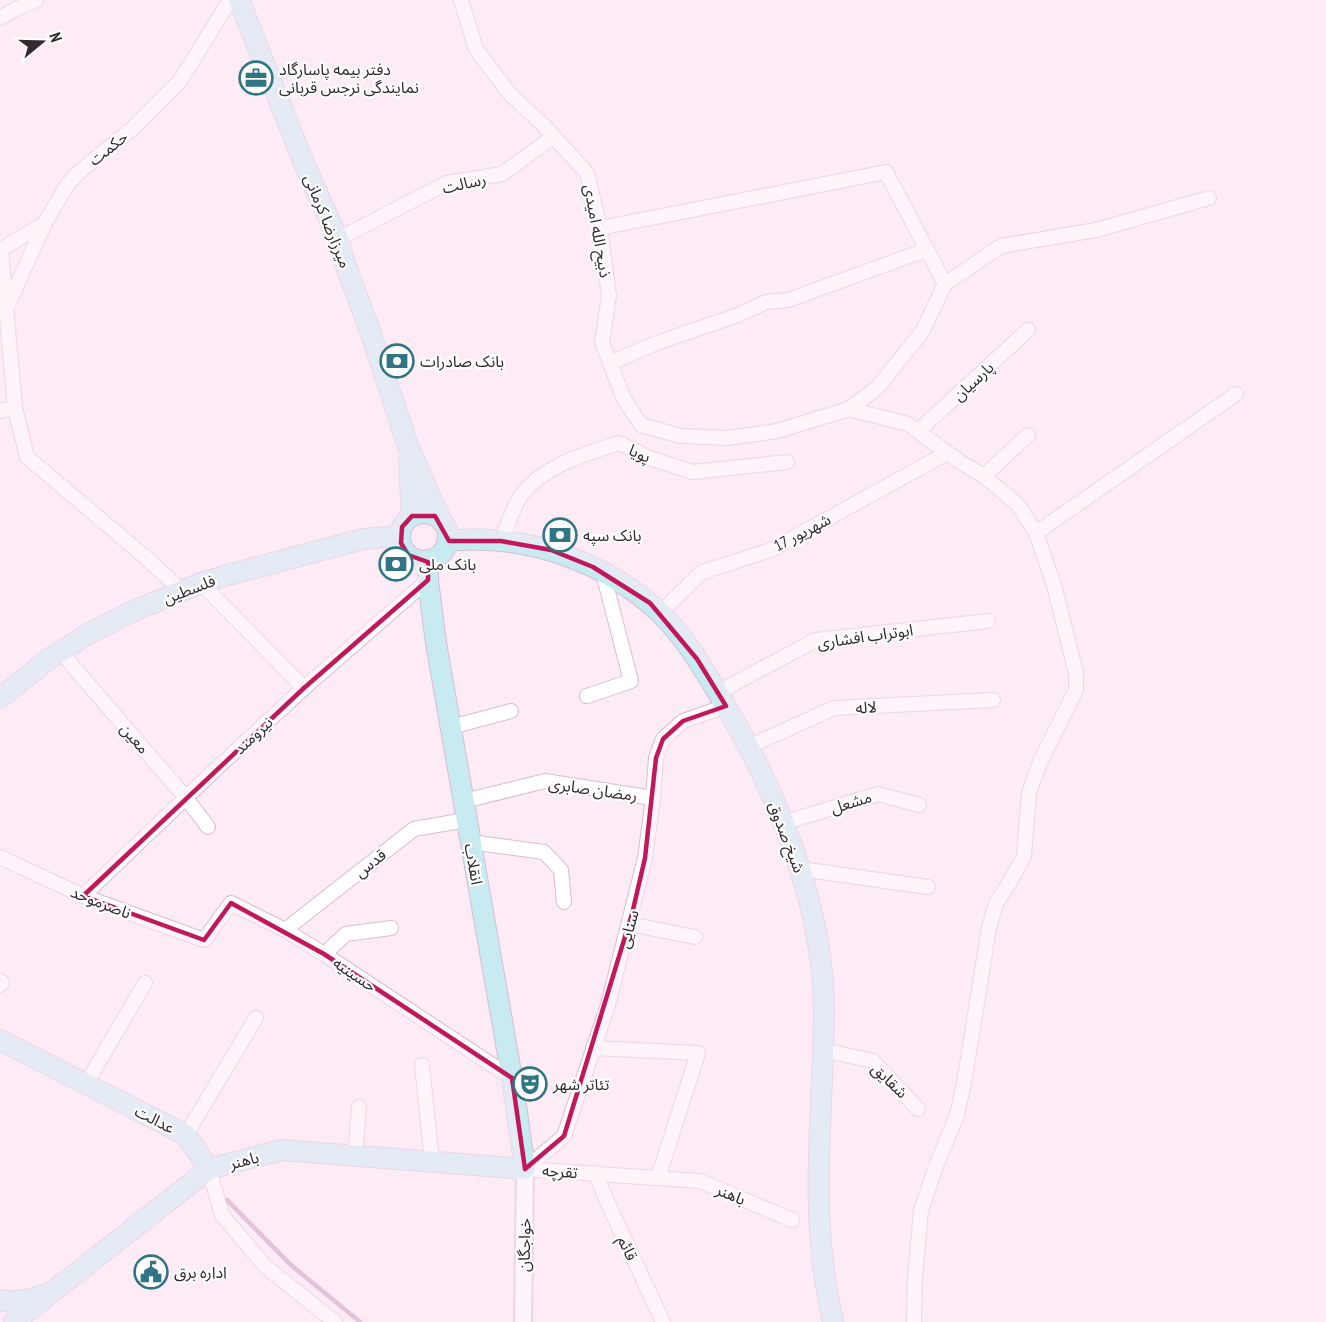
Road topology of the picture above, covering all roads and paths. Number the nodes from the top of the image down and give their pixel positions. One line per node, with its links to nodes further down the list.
1 (230, 0): 8 (street, حکمت)
2 (239, 0): 10 (main road, میرزارضا کرمانی)
3 (460, 0): 6 (street, ذبیح الله امیدی)
4 (32, 1): 5 (street)
5 (0, 18)
6 (553, 137): 9 (street, ذبیح الله امیدی); 10 (street, رسالت)
7 (1209, 198): 13 (street)
8 (45, 223): 11 (street); 14 (street, حکمت)
9 (600, 228): 12 (street); 16 (street, ذبیح الله امیدی)
10 (338, 239): 23 (main road, میرزارضا کرمانی)
11 (1, 250): 14 (street, حکمت)
12 (926, 250): 13 (street); 16 (street)
13 (945, 284): 19 (street)
14 (6, 309): 18 (street, حکمت)
15 (1028, 330): 21 (street, پارسیان)
16 (610, 363): 19 (street, ذبیح الله امیدی)
17 (1236, 394): 29 (street)
18 (15, 408): 20 (street); 37 (street, حکمت)
19 (849, 409): 21 (street)
20 (0, 411)
21 (918, 431): 24 (street)
22 (1028, 435): 26 (street)
23 (408, 446): 27 (main road); 28 (main road)
24 (947, 453): 26 (street); 38 (street, 17 شهریور)
25 (787, 462): 32 (street, پویا)
26 (984, 476): 29 (street)
27 (412, 516): 28 (main road); 30 (main road)
28 (441, 520): 31 (main road)
29 (1036, 533): 92 (street)
30 (400, 536): 33 (main road); 36 (main road, فلسطین)
31 (447, 541): 32 (main road, شیخ صدوق); 33 (main road)
32 (501, 541): 34 (main road, شیخ صدوق)
33 (428, 560): 35 (main road, انقلاب)
34 (603, 573): 38 (main road, شیخ صدوق); 42 (street)
35 (428, 580): 41 (street, نیرومند); 47 (main road, انقلاب)
36 (201, 584): 37 (main road, فلسطین); 41 (street)
37 (182, 591): 40 (main road, فلسطین)
38 (660, 613): 44 (main road, شیخ صدوق)
39 (988, 621): 44 (street, ابوتراب افشاری)
40 (60, 651): 43 (main road, فلسطین); 49 (street, معین)
41 (304, 688): 49 (street, نیرومند)
42 (587, 696)
43 (0, 698)
44 (722, 699): 48 (main road, شیخ صدوق); 50 (street, سنایی)
45 (993, 700): 48 (street, لاله)
46 (511, 711): 47 (street)
47 (451, 727): 52 (main road, انقلاب)
48 (748, 747): 53 (main road, شیخ صدوق)
49 (186, 798): 54 (street, معین); 59 (street, نیرومند)
50 (653, 798): 52 (street, رمضان صابری); 61 (street, سنایی)
51 (919, 805): 53 (street, مشعل)
52 (465, 811): 55 (main road, انقلاب); 63 (street, قدس)
53 (783, 823): 57 (main road, شیخ صدوق)
54 (208, 827)
55 (471, 842): 60 (street); 73 (main road, انقلاب)
56 (0, 857): 59 (street, ناصرموحد)
57 (801, 869): 58 (street); 71 (main road, شیخ صدوق)
58 (928, 887)
59 (83, 896): 65 (street, ناصرموحد)
60 (564, 902)
61 (629, 924): 64 (street); 70 (street, سنایی)
62 (391, 928): 66 (street)
63 (285, 930): 65 (street, حسینیه); 66 (street, حسینیه)
64 (695, 937)
65 (204, 940)
66 (324, 954): 73 (street, حسینیه)
67 (145, 983): 74 (street)
68 (256, 1018): 77 (street)
69 (0, 1040): 74 (main road, عدالت)
70 (593, 1048): 80 (street, سنایی); 83 (street)
71 (823, 1050): 76 (street, شقایق); 91 (main road, شیخ صدوق)
72 (423, 1065): 79 (street)
73 (512, 1078): 80 (main road, انقلاب)
74 (86, 1084): 77 (main road, عدالت)
75 (359, 1107): 78 (street)
76 (918, 1109)
77 (186, 1135): 81 (main road, عدالت)
78 (355, 1157): 79 (main road, باهنر); 81 (main road, باهنر)
79 (432, 1162): 80 (main road, باهنر)
80 (525, 1168): 82 (street, تقرچه); 89 (street, خواجگان)
81 (209, 1169): 85 (main road, باهنر); 87 (street)
82 (596, 1173): 83 (street, باهنر); 90 (street, قائم)
83 (658, 1178): 84 (street, باهنر)
84 (792, 1220)
85 (55, 1291): 86 (main road); 88 (main road, باهنر)
86 (0, 1300)
87 (326, 1320)
88 (14, 1322)
89 (524, 1322)
90 (663, 1322)
91 (833, 1322)
92 (914, 1322)

